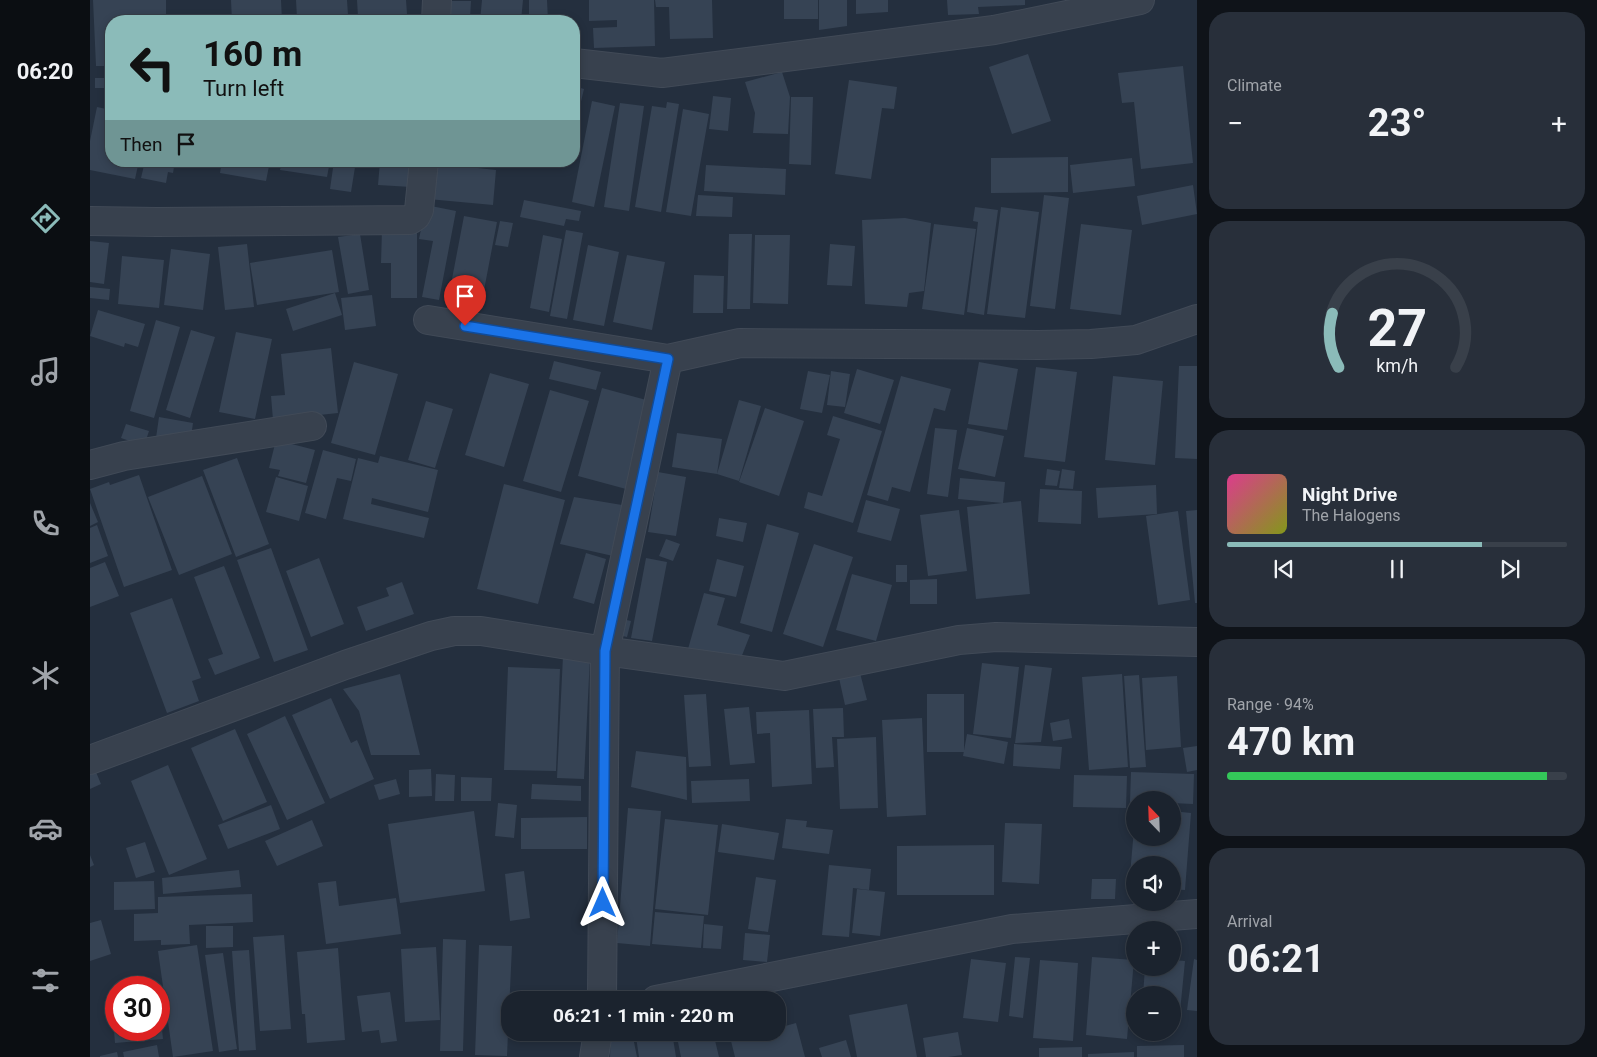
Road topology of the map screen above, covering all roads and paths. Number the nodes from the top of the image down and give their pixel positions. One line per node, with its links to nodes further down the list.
1 (437, 0): 3 (street)
2 (1140, 0): 4 (street)
3 (436, 15)
4 (580, 65)
5 (423, 167): 6 (street)
6 (90, 221)
7 (1197, 319): 9 (street)
8 (428, 320): 9 (street)
9 (668, 359): 13 (street)
10 (312, 426): 11 (street)
11 (90, 465)
12 (1197, 642): 13 (street)
13 (605, 651): 14 (street); 16 (street)
14 (90, 760)
15 (1197, 914): 17 (street)
16 (602, 991)
17 (701, 991)
18 (597, 1041): 19 (street)
19 (594, 1057)

